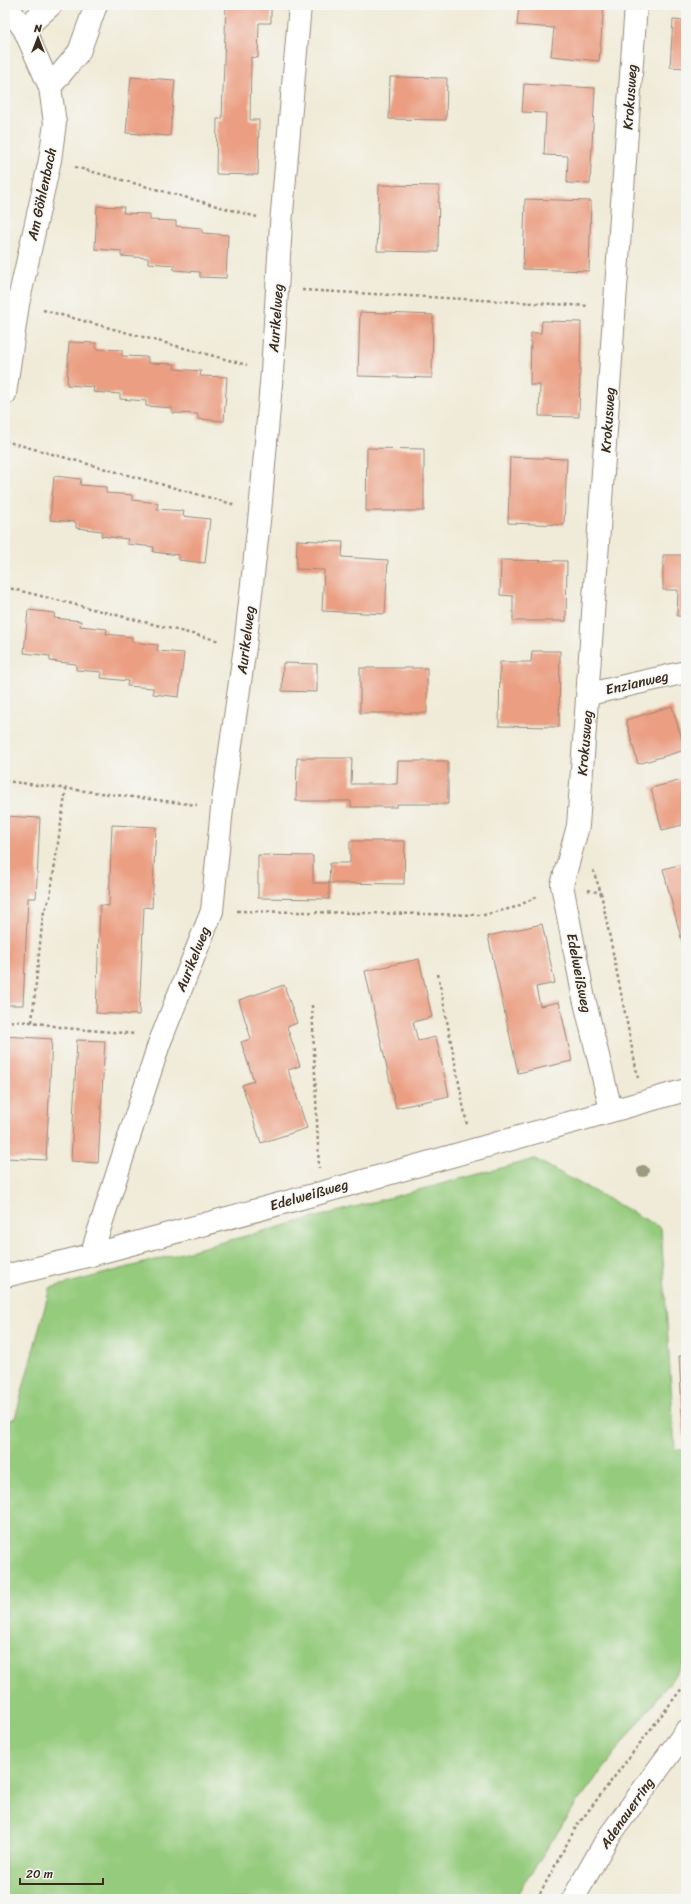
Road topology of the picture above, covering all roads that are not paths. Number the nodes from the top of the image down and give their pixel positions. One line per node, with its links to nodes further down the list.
1 (6, 5): 6 (street, Am Göhlenbach)
2 (51, 5): 6 (street)
3 (96, 5): 7 (street)
4 (300, 5): 14 (street, Aurikelweg)
5 (636, 5): 10 (street, Krokusweg)
6 (24, 29): 7 (street, Am Göhlenbach)
7 (50, 87): 8 (street, Am Göhlenbach)
8 (5, 394)
9 (686, 672): 10 (street, Enzianweg)
10 (589, 694): 11 (street, Krokusweg)
11 (575, 834): 13 (street, Edelweißweg)
12 (686, 1090): 13 (street, Edelweißweg)
13 (611, 1110): 14 (street, Edelweißweg)
14 (91, 1255): 15 (street, Edelweißweg)
15 (5, 1276)
16 (686, 1731): 17 (street, Adenauerring)
17 (573, 1899)

